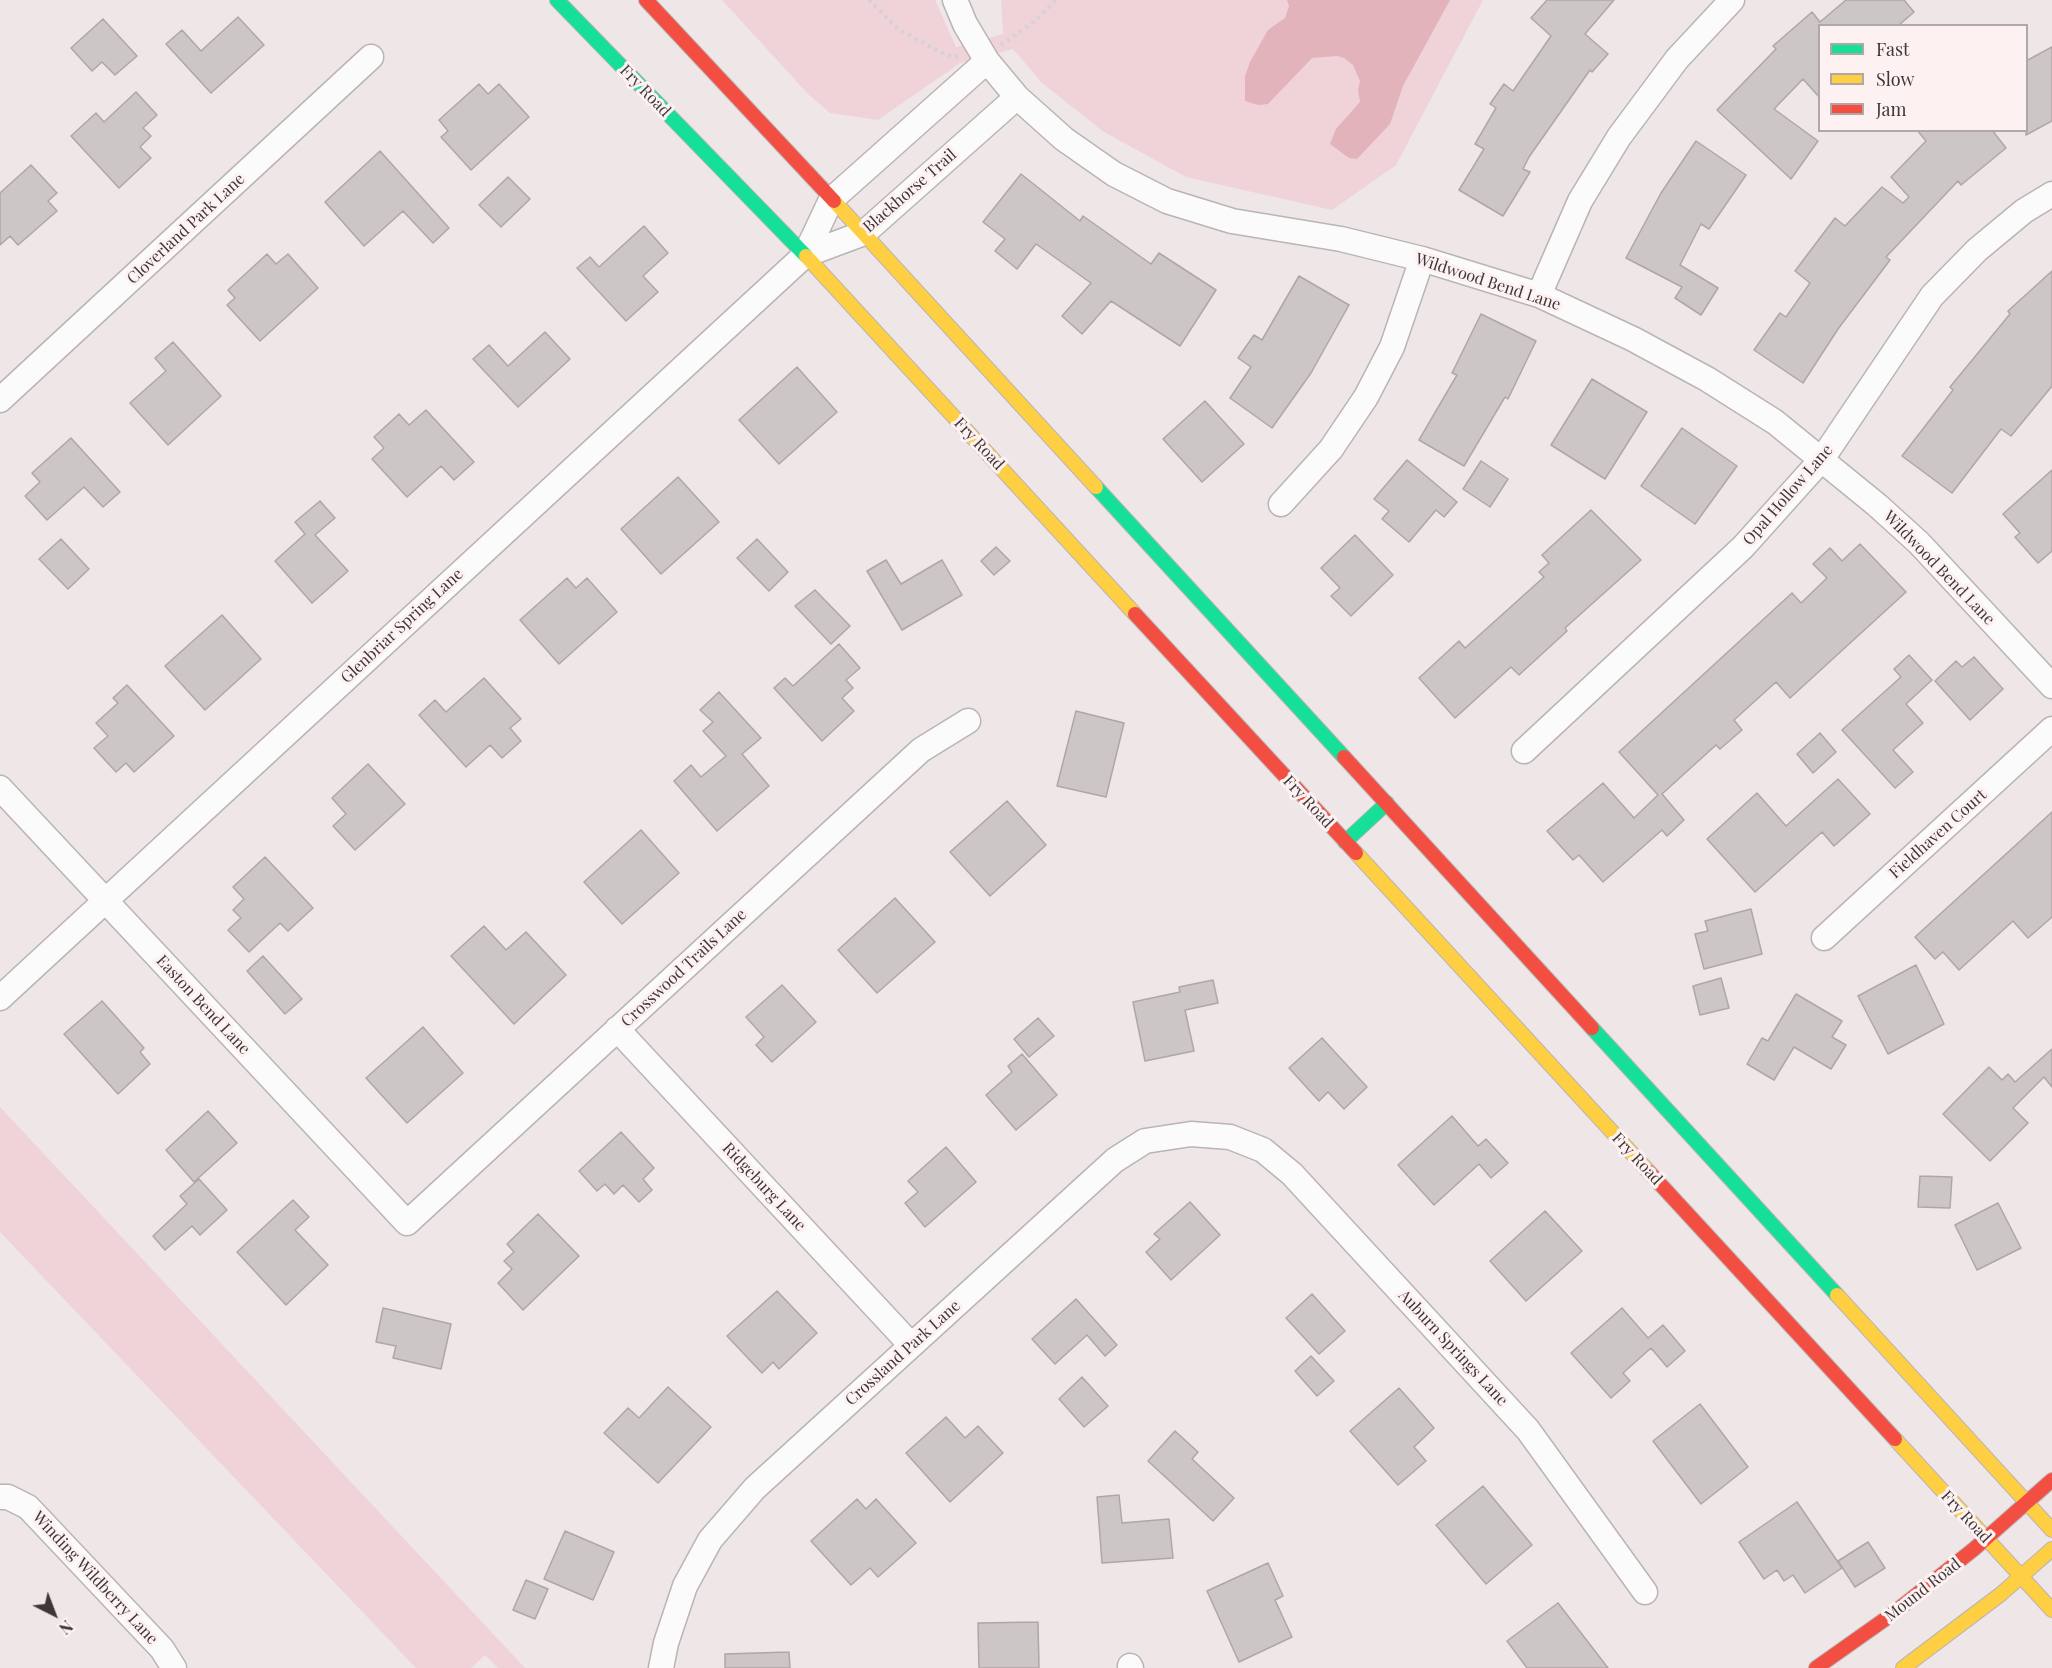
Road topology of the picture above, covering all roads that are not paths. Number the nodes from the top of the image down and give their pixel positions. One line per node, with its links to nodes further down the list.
1 (557, 0): 11 (main road, Fry Road)
2 (646, 0): 9 (main road)
3 (955, 0): 6 (street, Wildwood Bend Lane)
4 (1732, 0): 13 (street)
5 (371, 57): 14 (street, Cloverland Park Lane)
6 (987, 61): 7 (street, Wildwood Bend Lane); 9 (street)
7 (1017, 96): 10 (street, Blackhorse Trail); 12 (street, Wildwood Bend Lane)
8 (2052, 194): 15 (street, Opal Hollow Lane)
9 (831, 200): 10 (main road); 11 (street)
10 (864, 232): 11 (street, Blackhorse Trail); 22 (main road)
11 (805, 255): 23 (main road, Fry Road); 24 (street, Glenbriar Spring Lane)
12 (1422, 259): 13 (street, Wildwood Bend Lane); 16 (street)
13 (1539, 295): 15 (street, Wildwood Bend Lane)
14 (0, 400)
15 (1822, 459): 17 (street, Wildwood Bend Lane); 20 (street, Opal Hollow Lane)
16 (1281, 504)
17 (2052, 686)
18 (968, 721): 27 (street, Crosswood Trails Lane)
19 (2052, 729): 25 (street, Fieldhaven Court)
20 (1524, 751)
21 (0, 788): 24 (street, Easton Bend Lane)
22 (1387, 803): 23 (main road); 33 (main road)
23 (1345, 842): 35 (main road, Fry Road)
24 (105, 900): 26 (street, Glenbriar Spring Lane); 29 (street, Easton Bend Lane)
25 (1824, 938)
26 (0, 998)
27 (617, 1029): 29 (street, Crosswood Trails Lane); 30 (street, Ridgeburg Lane)
28 (1230, 1137): 30 (street, Crossland Park Lane); 38 (street, Auburn Springs Lane)
29 (407, 1223)
30 (911, 1346): 41 (street, Crossland Park Lane)
31 (2052, 1480): 33 (main road, Mound Road)
32 (4, 1497): 40 (street, Winding Wildberry Lane)
33 (2027, 1502): 34 (main road); 35 (main road, Mound Road)
34 (2052, 1530)
35 (1986, 1538): 37 (main road, Fry Road); 42 (main road, Mound Road)
36 (2052, 1549): 37 (main road)
37 (2021, 1576): 39 (main road, Fry Road); 43 (main road)
38 (1645, 1592)
39 (2052, 1610)
40 (174, 1668)
41 (661, 1668)
42 (1816, 1668)
43 (1903, 1668)

